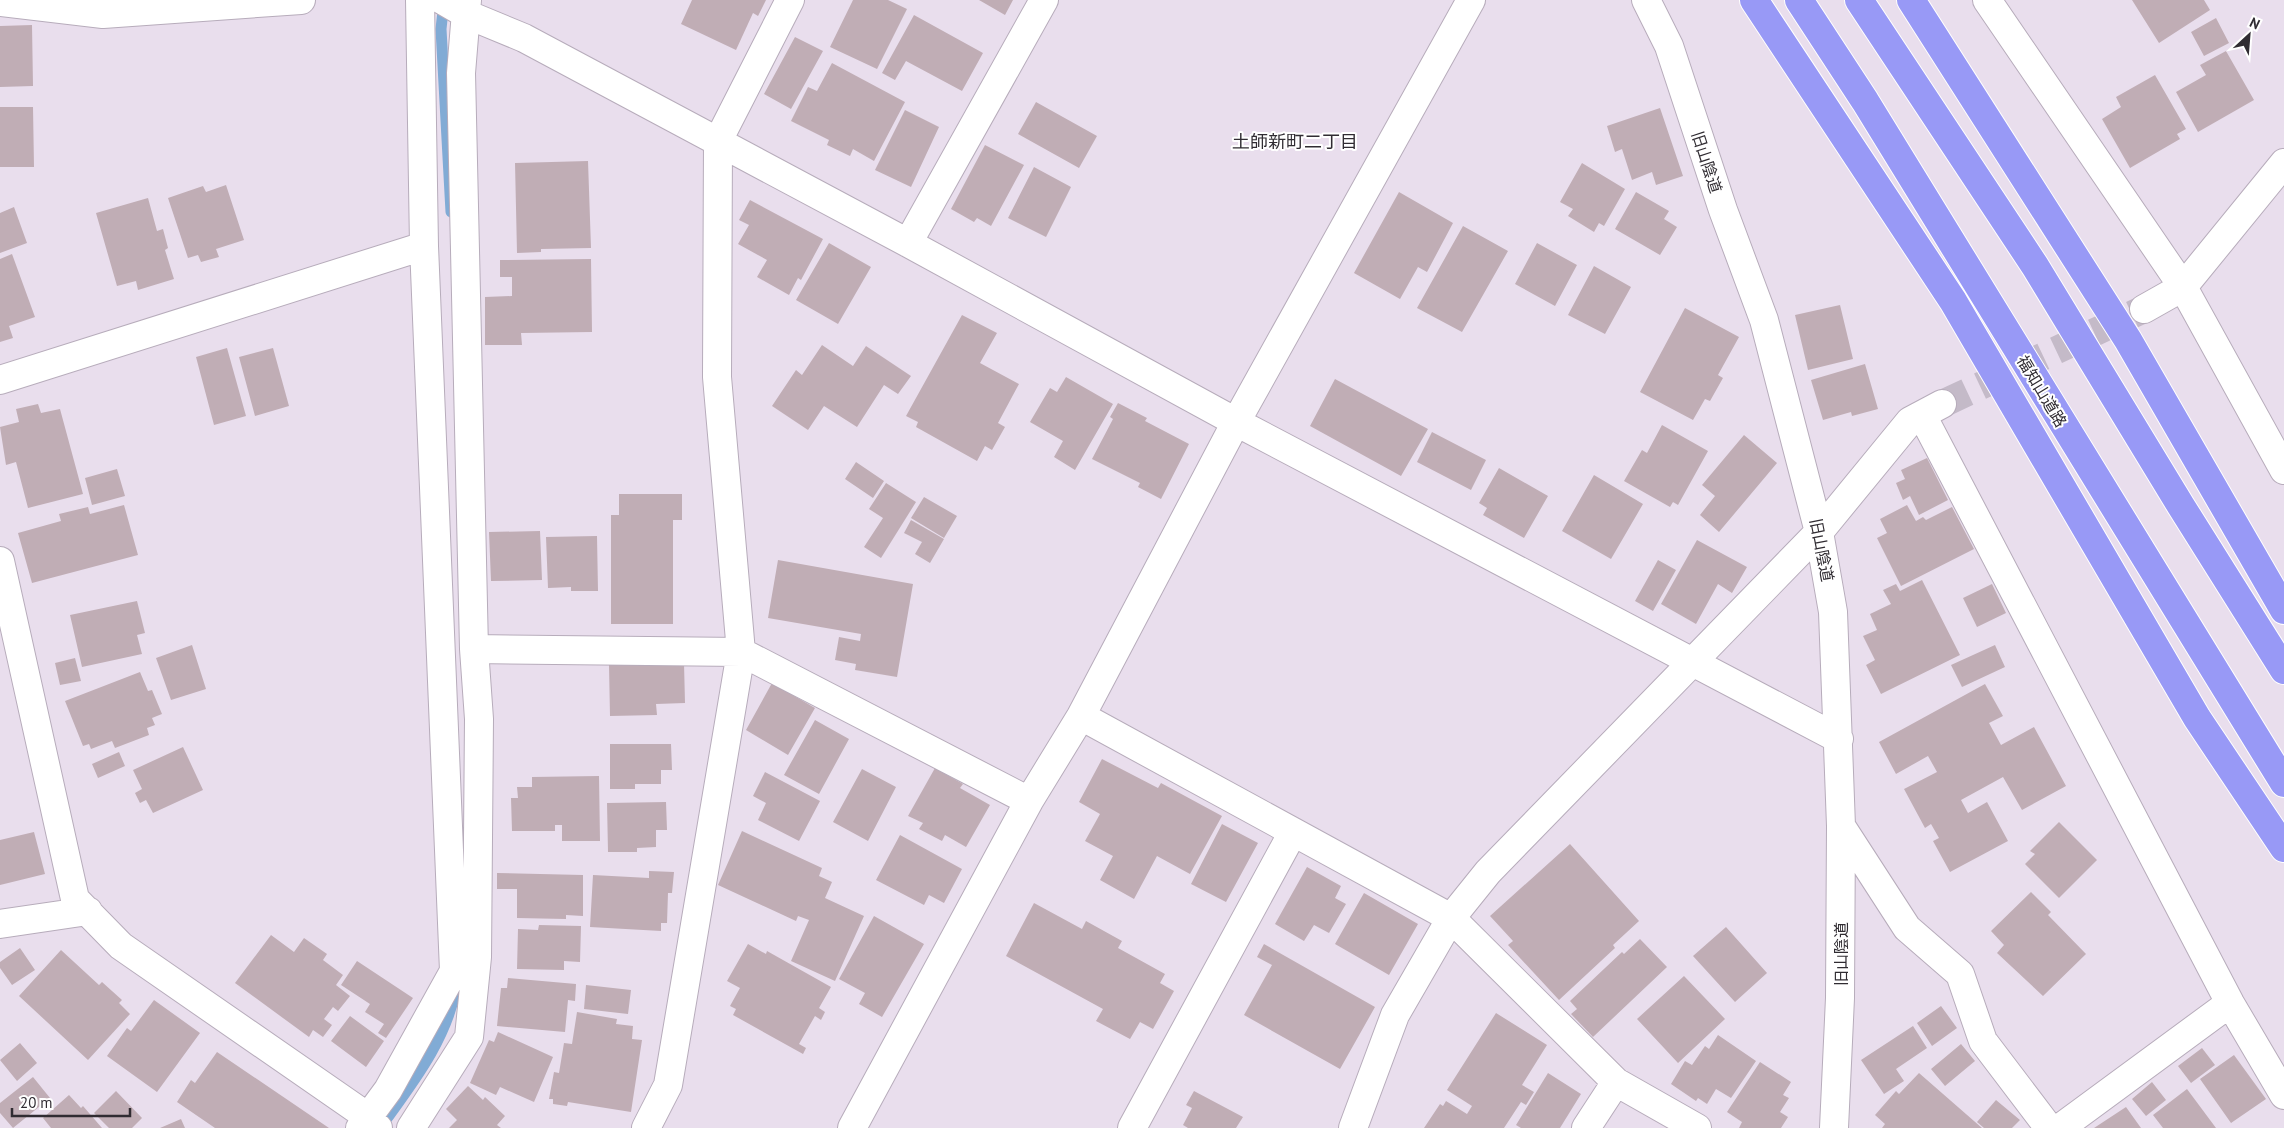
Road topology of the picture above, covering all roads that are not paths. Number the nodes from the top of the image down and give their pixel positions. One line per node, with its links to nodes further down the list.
1 (300, 0): 12 (street)
2 (420, 0): 17 (street)
3 (790, 0): 14 (street)
4 (1044, 0): 16 (street)
5 (1471, 0): 21 (street)
6 (1646, 0): 23 (street, 旧山陰道)
7 (1754, 0): 36 (highway)
8 (1800, 0): 32 (highway, 福知山道路)
9 (1859, 0): 29 (highway)
10 (1911, 0): 25 (highway)
11 (1987, 0): 18 (street)
12 (0, 2)
13 (459, 6): 14 (street); 26 (street)
14 (718, 141): 16 (street); 27 (street)
15 (2284, 163): 18 (street)
16 (908, 243): 21 (street)
17 (424, 246): 20 (street); 43 (street)
18 (2183, 287): 19 (street); 22 (street)
19 (2144, 309)
20 (0, 380)
21 (1236, 422): 28 (street); 30 (street)
22 (2284, 470)
23 (1819, 532): 28 (street); 31 (street, 旧山陰道); 40 (street)
24 (0, 561): 37 (street)
25 (2284, 610)
26 (474, 649): 27 (street); 44 (street)
27 (741, 652): 33 (street); 45 (street)
28 (1693, 662): 31 (street); 38 (street)
29 (2284, 670)
30 (1081, 716): 33 (street); 35 (street)
31 (1839, 739): 34 (street, 旧山陰道)
32 (2284, 783)
33 (1029, 801): 46 (street)
34 (1841, 826): 51 (street, 旧山陰道); 52 (street)
35 (1293, 832): 38 (street); 47 (street)
36 (2284, 848)
37 (88, 911): 39 (street); 43 (street)
38 (1451, 918): 41 (street); 48 (street)
39 (0, 924)
40 (2230, 1004): 42 (street); 53 (street)
41 (1616, 1082): 49 (street); 50 (street)
42 (2284, 1095)
43 (369, 1124)
44 (411, 1128)
45 (646, 1128)
46 (852, 1128)
47 (1132, 1128)
48 (1353, 1128)
49 (1586, 1128)
50 (1697, 1128)
51 (1834, 1128)
52 (2049, 1128)
53 (2060, 1128)

